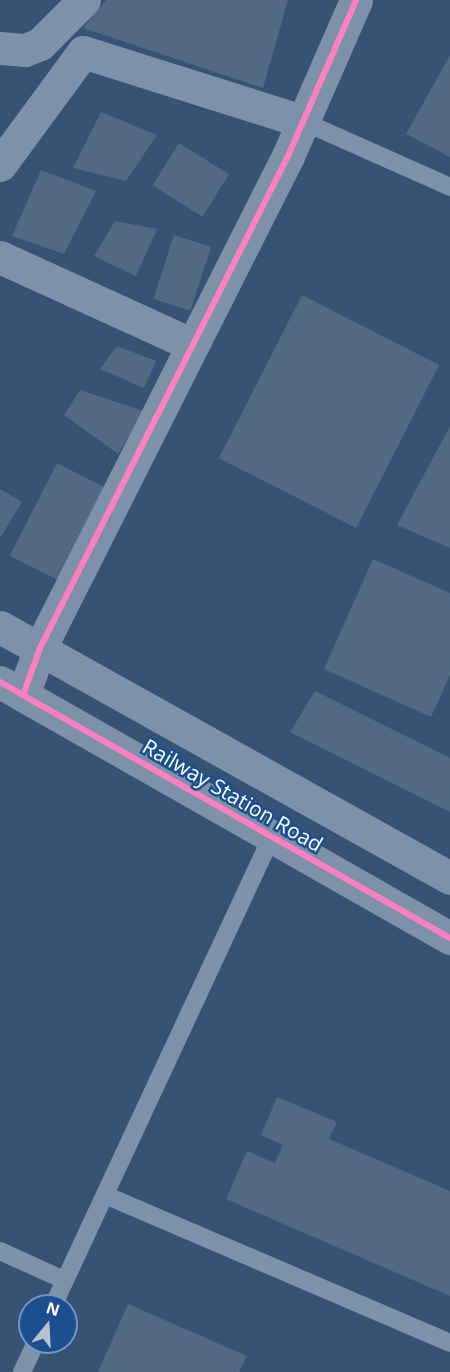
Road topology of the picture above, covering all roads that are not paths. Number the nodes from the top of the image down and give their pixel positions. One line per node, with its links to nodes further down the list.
1 (84, 0): 3 (street)
2 (356, 0): 4 (street)
3 (0, 48)
4 (302, 121): 5 (street); 6 (lane); 8 (street)
5 (0, 165)
6 (450, 188)
7 (0, 257): 8 (street)
8 (193, 345): 10 (street)
9 (0, 627): 10 (street, Railway Station Road)
10 (40, 648): 11 (street); 13 (street, Railway Station Road)
11 (12, 688): 12 (street, Railway Station Road)
12 (272, 836): 14 (street, Railway Station Road); 15 (lane)
13 (450, 878)
14 (450, 938)
15 (105, 1195): 17 (lane); 19 (lane)
16 (0, 1251): 17 (lane)
17 (64, 1281): 18 (lane)
18 (58, 1294)
19 (450, 1343)
20 (30, 1354): 21 (lane)
21 (22, 1372)

